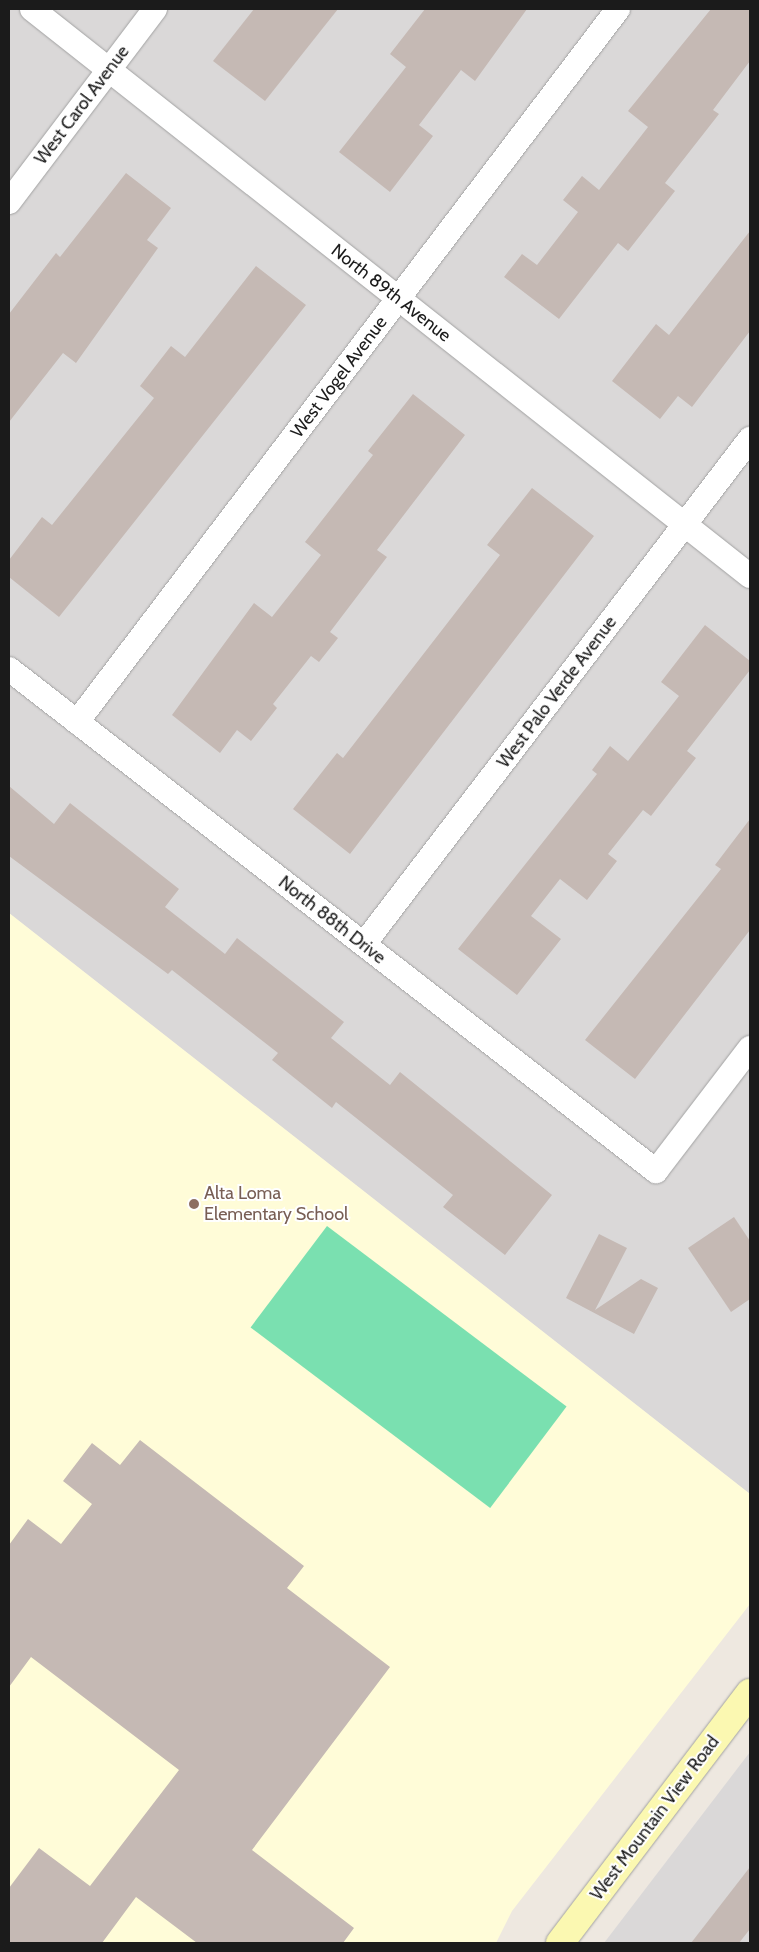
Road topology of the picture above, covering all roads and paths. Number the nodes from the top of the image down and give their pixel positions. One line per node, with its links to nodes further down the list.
1 (32, 9): 4 (street, North 89th Avenue)
2 (155, 9): 4 (street, West Carol Avenue)
3 (618, 9): 6 (street, West Vogel Avenue)
4 (109, 69): 5 (street, West Carol Avenue); 6 (street, North 89th Avenue)
5 (9, 202)
6 (398, 300): 8 (street, North 89th Avenue); 11 (street, West Vogel Avenue)
7 (750, 439): 8 (street, West Palo Verde Avenue)
8 (684, 525): 9 (street, North 89th Avenue); 12 (street, West Palo Verde Avenue)
9 (750, 576)
10 (9, 669): 11 (street, North 88th Drive)
11 (77, 722): 12 (street, North 88th Drive)
12 (364, 944): 13 (street, North 88th Drive)
13 (750, 1048)
14 (750, 1693): 15 (street, West Mountain View Road)
15 (560, 1943)

